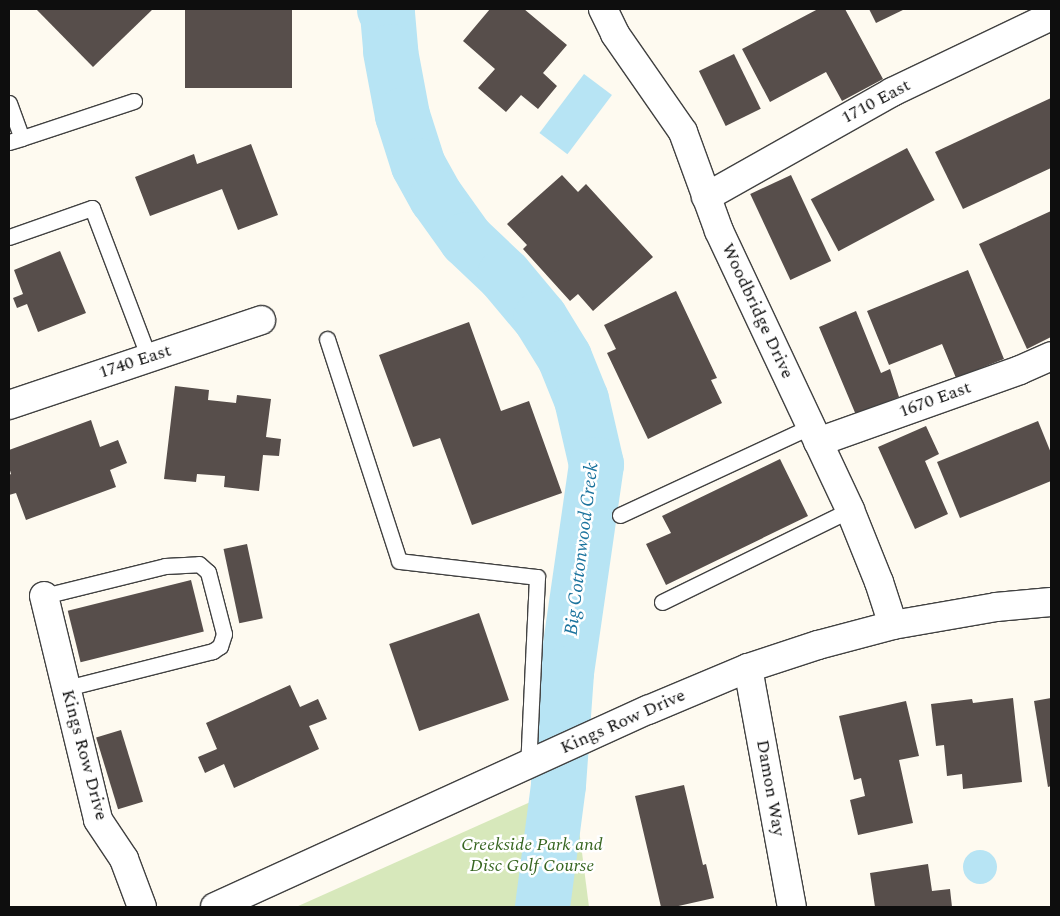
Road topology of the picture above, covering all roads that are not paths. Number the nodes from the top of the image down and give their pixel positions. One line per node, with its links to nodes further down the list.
1 (602, 9): 6 (street, Woodbridge Drive)
2 (1051, 16): 6 (street, 1710 East)
3 (134, 101): 5 (lane)
4 (9, 103): 5 (lane)
5 (15, 140)
6 (706, 197): 13 (street, Woodbridge Drive)
7 (9, 237): 11 (lane)
8 (262, 320): 11 (street, 1740 East)
9 (327, 339): 22 (lane)
10 (1051, 356): 13 (street, 1670 East)
11 (149, 358): 12 (street, 1740 East)
12 (9, 404)
13 (815, 434): 14 (street, Woodbridge Drive); 15 (lane)
14 (850, 510): 17 (lane); 19 (street, Woodbridge Drive)
15 (620, 515)
16 (44, 596): 21 (street, Kings Row Drive); 21 (lane)
17 (662, 602)
18 (1051, 602): 19 (street, Kings Row Drive)
19 (892, 625): 20 (street, Kings Row Drive)
20 (748, 668): 22 (street, Kings Row Drive); 25 (street, Damon Way)
21 (66, 688): 23 (street, Kings Row Drive)
22 (528, 765): 24 (street, Kings Row Drive)
23 (142, 907)
24 (215, 907)
25 (792, 907)

